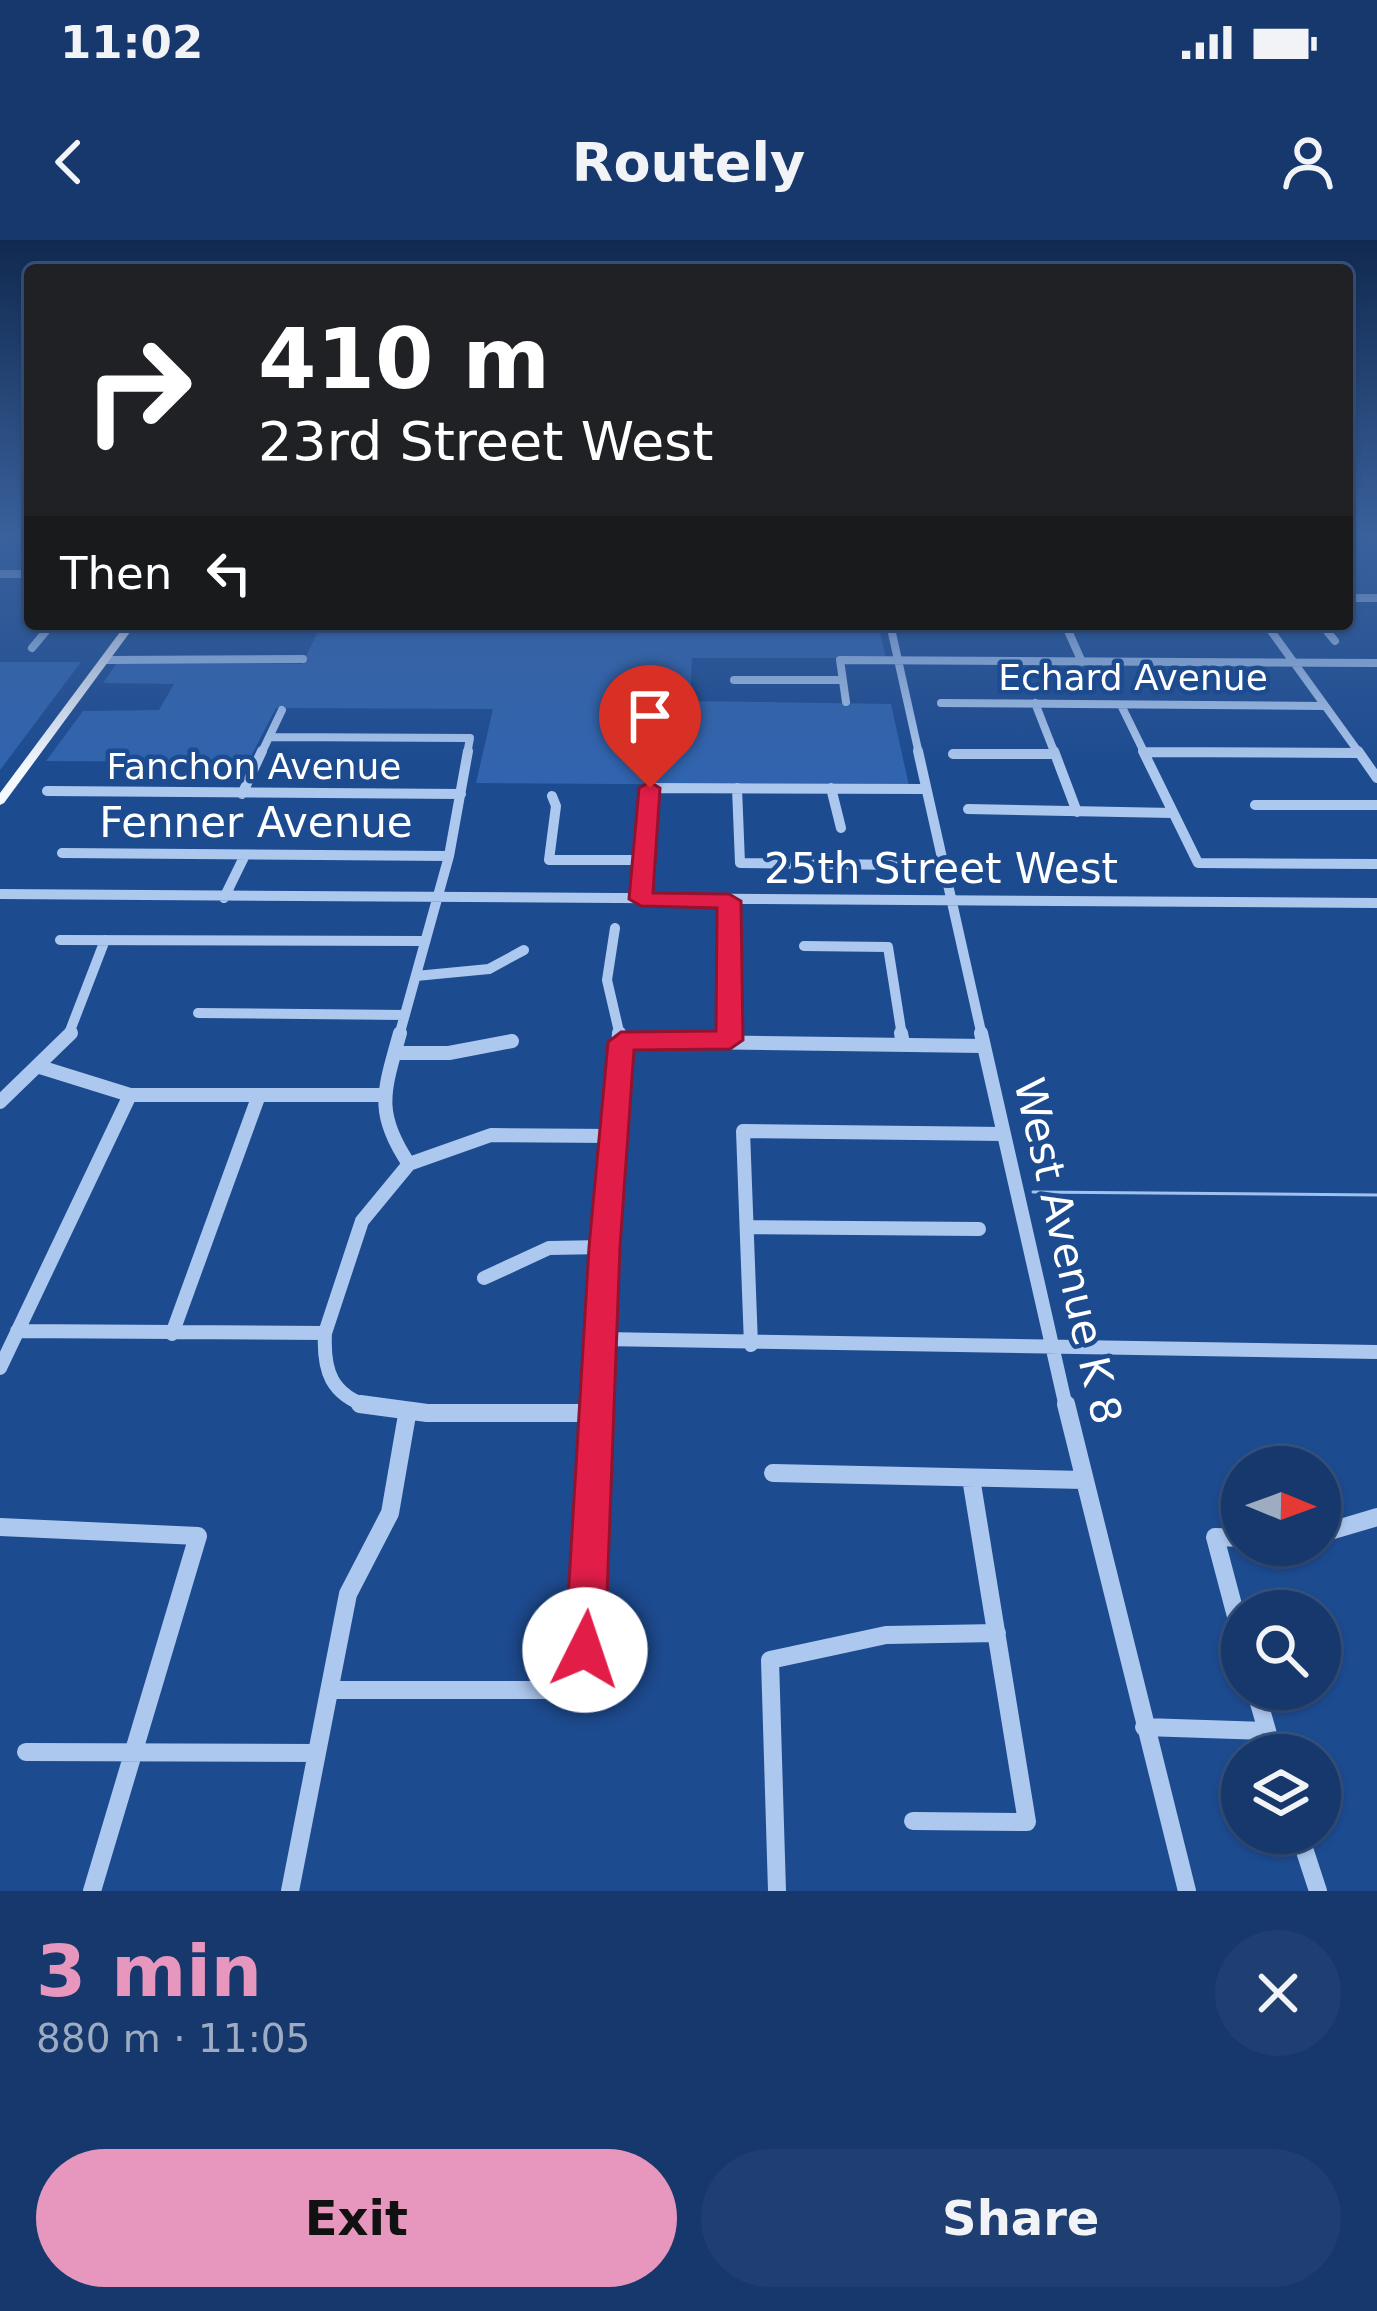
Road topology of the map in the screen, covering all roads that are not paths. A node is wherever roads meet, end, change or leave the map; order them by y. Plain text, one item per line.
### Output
1 (47, 630) edge
2 (127, 630) edge
3 (892, 630) edge
4 (1068, 630) edge
5 (1270, 630) edge
6 (1326, 630) edge
7 (1335, 641) dead end
8 (32, 648) dead end
9 (303, 659) dead end
10 (105, 660) junction
11 (900, 661) junction
12 (1082, 662) junction
13 (1293, 662) junction
14 (1376, 663) edge
15 (734, 680) dead end
16 (842, 680) junction
17 (846, 702) dead end
18 (941, 703) dead end
19 (1035, 703) junction
20 (1120, 705) junction
21 (1325, 706) junction
22 (282, 710) dead end
23 (269, 737) junction
24 (1144, 752) junction
25 (1359, 753) junction
26 (953, 754) dead end
27 (1055, 754) junction
28 (1377, 778) edge
29 (736, 788) junction
30 (831, 788) junction
31 (926, 790) junction
32 (47, 791) dead end
33 (242, 794) junction
34 (461, 794) junction
35 (553, 796) dead end
36 (0, 802) edge
37 (1255, 805) dead end
38 (1377, 805) edge
39 (968, 809) dead end
40 (1077, 812) junction
41 (1173, 813) junction
42 (841, 828) dead end
43 (62, 854) dead end
44 (244, 855) junction
45 (449, 856) junction
46 (644, 860) junction
47 (1377, 864) edge
48 (904, 866) dead end
49 (0, 894) edge
50 (224, 898) junction
51 (641, 899) junction
52 (437, 901) junction
53 (729, 901) junction
54 (950, 902) junction
55 (1377, 903) edge
56 (615, 928) dead end
57 (60, 940) dead end
58 (105, 940) junction
59 (424, 940) junction
60 (804, 946) dead end
61 (524, 950) dead end
62 (416, 976) junction
63 (198, 1013) dead end
64 (405, 1015) junction
65 (730, 1040) junction
66 (512, 1041) dead end
67 (621, 1042) junction
68 (904, 1044) junction
69 (983, 1046) junction
70 (394, 1053) junction
71 (40, 1067) junction
72 (130, 1095) junction
73 (383, 1095) junction
74 (259, 1096) junction
75 (0, 1102) edge
76 (1004, 1133) junction
77 (613, 1136) junction
78 (409, 1164) junction
79 (747, 1227) junction
80 (979, 1229) dead end
81 (604, 1247) junction
82 (484, 1278) dead end
83 (17, 1331) junction
84 (325, 1333) junction
85 (172, 1334) junction
86 (602, 1339) junction
87 (751, 1345) junction
88 (1052, 1349) junction
89 (1377, 1352) edge
90 (0, 1368) edge
91 (595, 1413) junction
92 (407, 1415) junction
93 (773, 1473) dead end
94 (971, 1478) junction
95 (1084, 1480) junction
96 (1377, 1517) edge
97 (0, 1527) edge
98 (1341, 1528) edge
99 (997, 1633) junction
100 (330, 1690) junction
101 (1260, 1710) edge
102 (1144, 1726) junction
103 (1266, 1731) junction
104 (1267, 1734) edge
105 (26, 1752) dead end
106 (317, 1753) junction
107 (133, 1754) junction
108 (913, 1821) dead end
109 (1306, 1854) edge
110 (92, 1891) edge
111 (290, 1891) edge
112 (777, 1891) edge
113 (1187, 1891) edge
114 (1318, 1891) edge

1 - 8 street
2 - 10 main road
3 - 11 street, West Avenue K 8
4 - 12 street
5 - 13 street
6 - 7 street
9 - 10 street
10 - 36 main road
11 - 12 street
11 - 16 street
11 - 31 street, West Avenue K 8
12 - 13 street
13 - 14 street
13 - 21 street
15 - 16 street
16 - 17 street
18 - 19 street, Echard Avenue
19 - 20 street, Echard Avenue
19 - 27 street
20 - 21 street, Echard Avenue
20 - 24 street
21 - 25 street
22 - 23 street
23 - 33 street
23 - 34 street
24 - 25 street
24 - 41 street
25 - 28 street
26 - 27 street
27 - 40 street
29 - 30 street
29 - 46 street
29 - 48 street
30 - 31 street
30 - 42 street
31 - 54 street, West Avenue K 8
32 - 33 street, Fanchon Avenue
33 - 34 street, Fanchon Avenue
34 - 45 street
35 - 46 street
37 - 38 street
39 - 40 street
40 - 41 street
41 - 47 street
43 - 44 street, Fenner Avenue
44 - 45 street, Fenner Avenue
44 - 50 street
45 - 52 street
46 - 51 street
49 - 50 street, 25th Street West
50 - 52 street, 25th Street West
51 - 52 street, 25th Street West
51 - 53 street, 25th Street West
52 - 59 street
53 - 54 street, 25th Street West
53 - 65 street
54 - 55 street, 25th Street West
54 - 69 street, West Avenue K 8
56 - 67 street
57 - 58 street
58 - 59 street
58 - 71 street
59 - 62 street
60 - 68 street
61 - 62 street
62 - 64 street
63 - 64 street
64 - 70 street
65 - 67 street
65 - 68 street
66 - 70 street
67 - 77 street
68 - 69 street
69 - 76 street, West Avenue K 8
70 - 73 street
71 - 72 street
71 - 75 street
72 - 74 street
72 - 83 street
73 - 74 street
73 - 78 street
74 - 85 street
76 - 79 street
76 - 88 street, West Avenue K 8
77 - 78 street
77 - 81 street
78 - 84 street
79 - 80 street
79 - 87 street
81 - 82 street
81 - 86 street
83 - 85 street
83 - 90 street
84 - 85 street
84 - 92 street
86 - 87 street
86 - 91 street
87 - 88 street
88 - 89 street
88 - 95 street, West Avenue K 8
91 - 92 street
91 - 100 street
92 - 100 street
93 - 94 street
94 - 95 street
94 - 99 street
95 - 102 street, West Avenue K 8
96 - 98 street
97 - 107 street
99 - 108 street
99 - 112 street
100 - 106 street
101 - 103 street
102 - 103 street
102 - 113 street, West Avenue K 8
103 - 104 street
105 - 107 street
106 - 107 street
106 - 111 street
107 - 110 street
109 - 114 street

